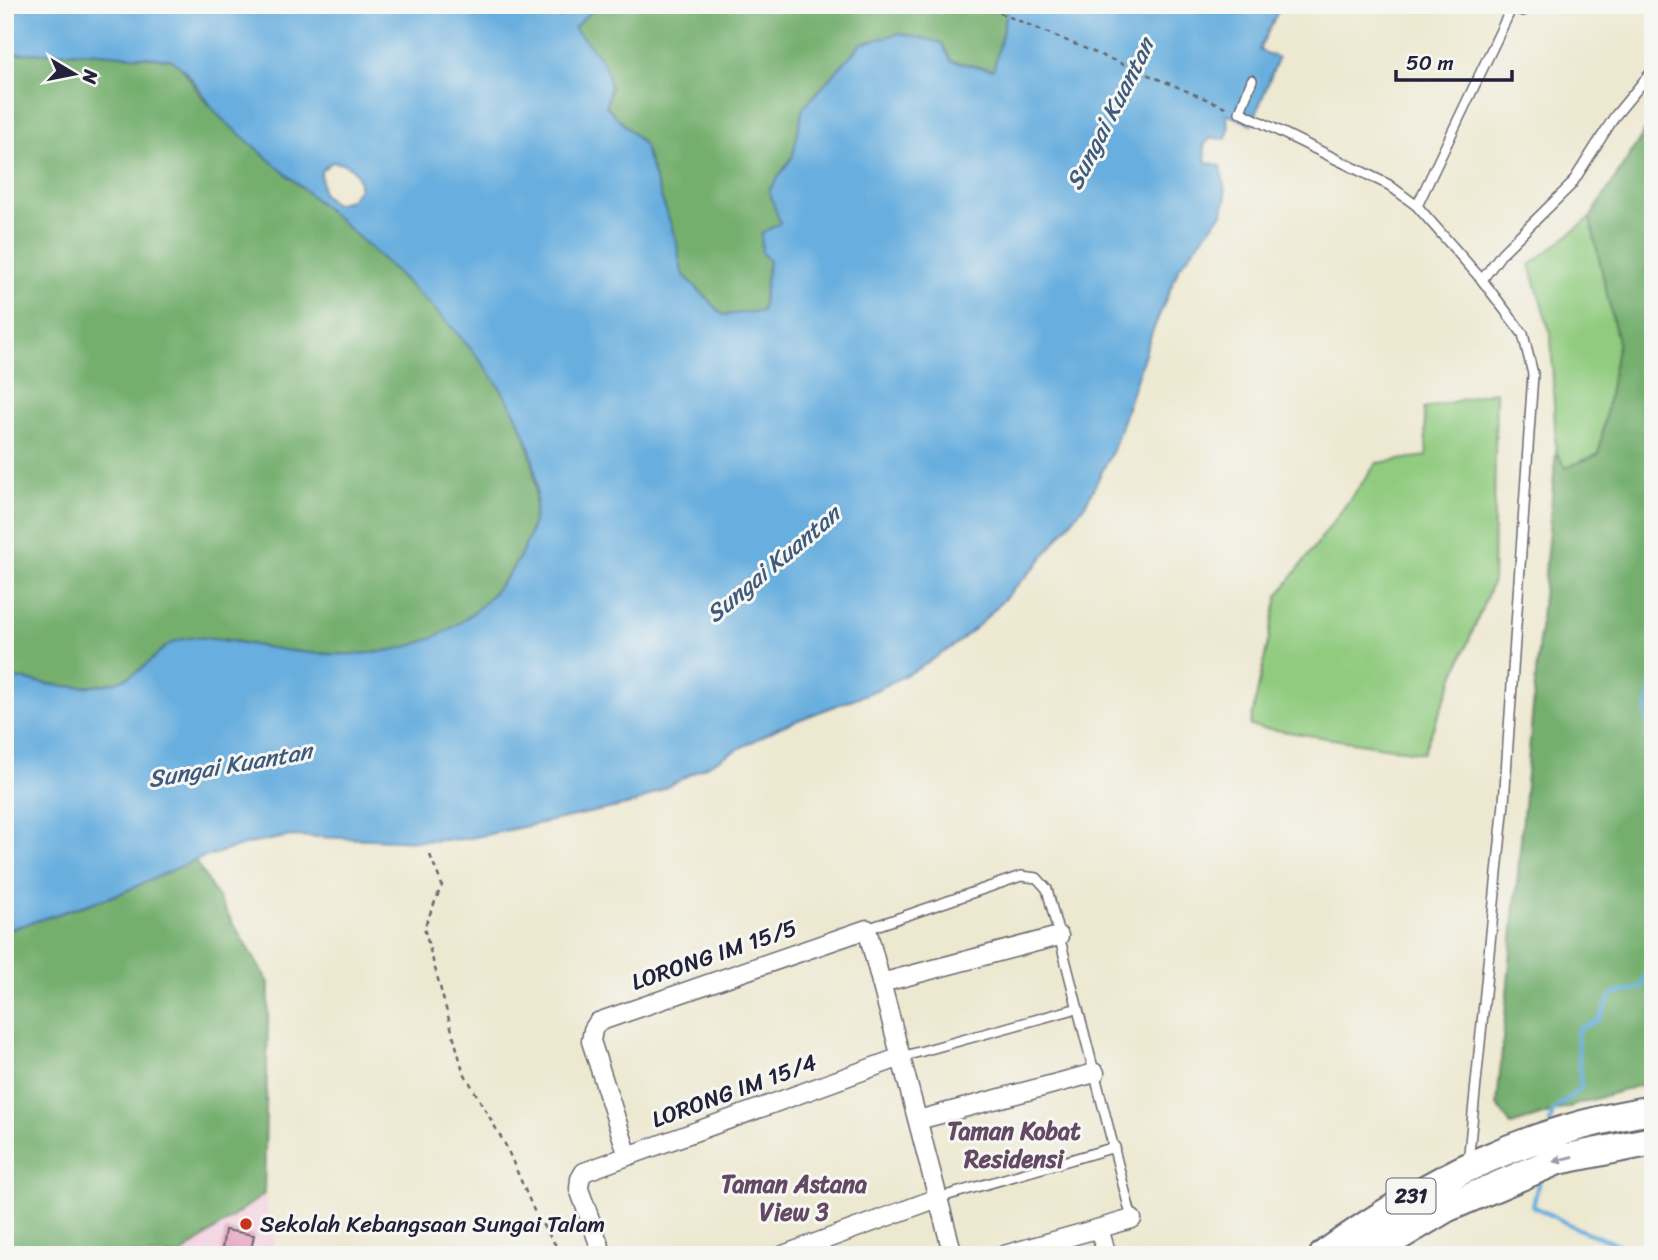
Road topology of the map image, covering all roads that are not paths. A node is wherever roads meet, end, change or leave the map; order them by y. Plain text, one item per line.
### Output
1 (1535, 5) edge
2 (1508, 7) edge
3 (1653, 70) edge
4 (1252, 80) dead end
5 (1417, 206) junction
6 (1482, 280) junction
7 (867, 929) junction
8 (1059, 936) junction
9 (881, 983) junction
10 (1078, 1008) junction
11 (901, 1057) junction
12 (1095, 1073) junction
13 (1653, 1110) edge
14 (918, 1120) junction
15 (1653, 1140) edge
16 (1115, 1147) junction
17 (628, 1156) junction
18 (1468, 1165) junction
19 (938, 1198) junction
20 (1132, 1219) joint
21 (1099, 1229) junction
22 (1028, 1252) edge
23 (603, 1255) edge
24 (783, 1255) edge
25 (953, 1255) edge
26 (1004, 1255) edge
27 (1107, 1255) edge
28 (1324, 1255) edge
29 (1367, 1255) edge

1 - 2 lane
2 - 5 lane
3 - 6 lane
4 - 5 lane
5 - 6 lane
6 - 18 lane
7 - 8 lane
7 - 9 street
7 - 17 street, LORONG IM 15/5
8 - 9 street
8 - 10 lane
9 - 11 street
10 - 11 lane
10 - 12 lane
11 - 14 street
11 - 17 street, LORONG IM 15/4
12 - 14 street
12 - 16 lane
13 - 18 main road, 231
14 - 19 street
15 -> 29 main road, 231
16 - 19 lane
16 - 20 lane
17 - 23 street, LORONG IM 15/4
18 - 28 main road, 231
19 - 24 street
19 - 25 street
20 - 21 street
21 - 22 street
21 - 27 street
22 - 26 street

